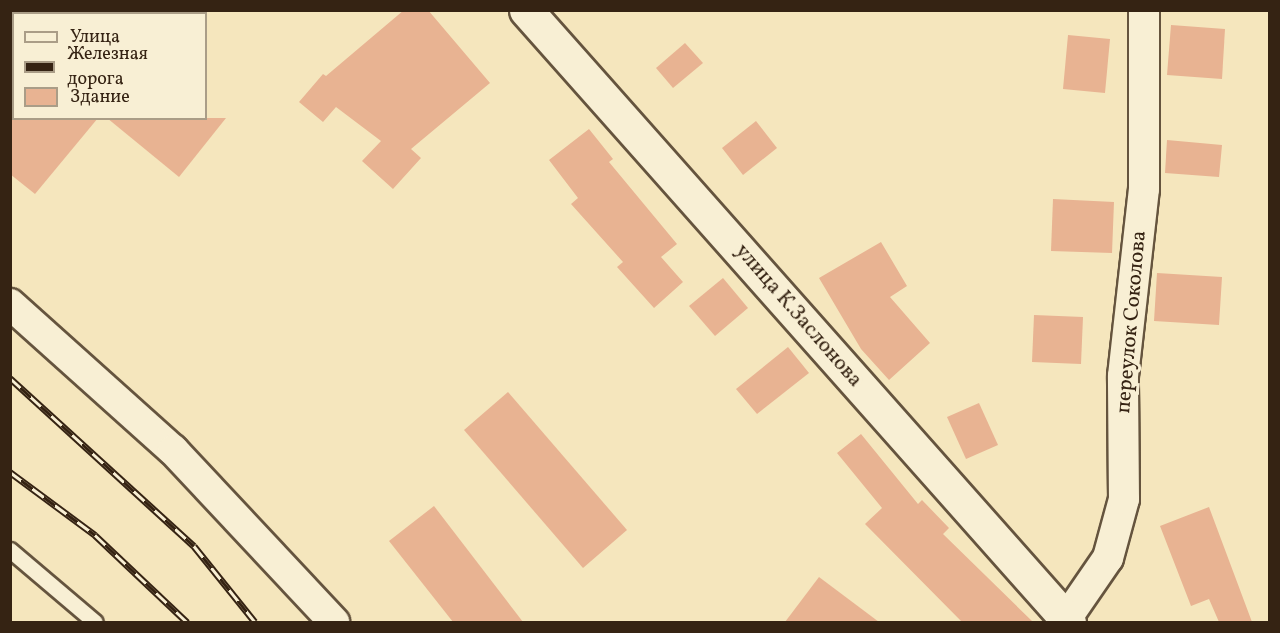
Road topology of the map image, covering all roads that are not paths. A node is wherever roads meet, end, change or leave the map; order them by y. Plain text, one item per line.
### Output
1 (526, 10) edge
2 (1144, 10) edge
3 (10, 304) edge
4 (10, 550) edge
5 (1068, 621) edge
6 (95, 622) edge
7 (334, 622) edge

1 - 5 street, улица К.Заслонова
2 - 5 street, переулок Соколова
3 - 7 street
4 - 6 lane

